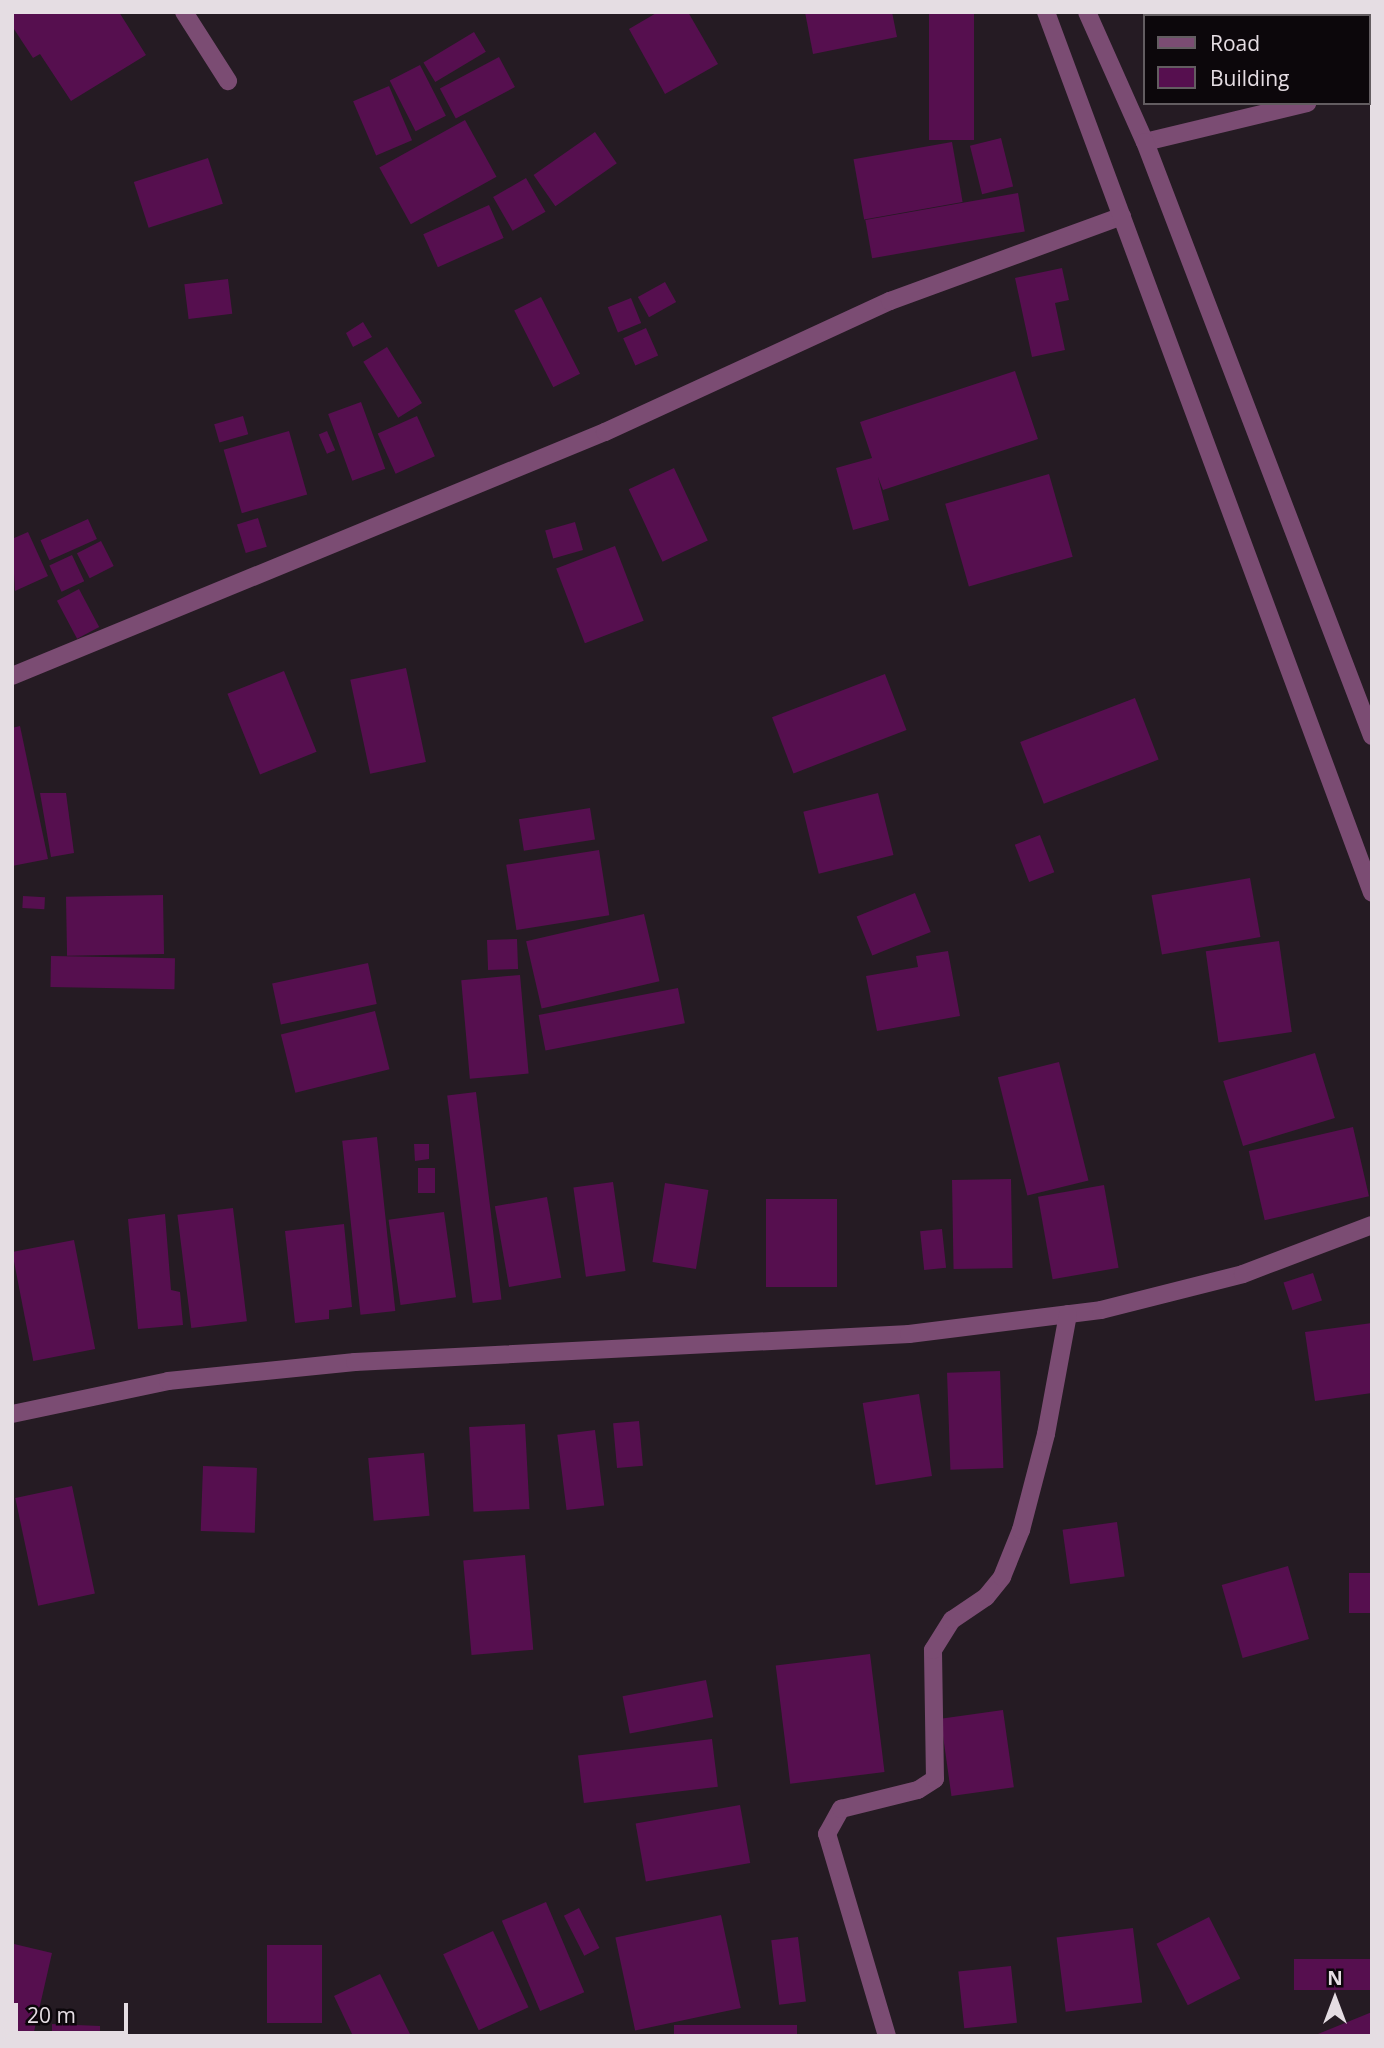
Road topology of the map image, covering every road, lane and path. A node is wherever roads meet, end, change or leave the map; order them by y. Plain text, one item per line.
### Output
1 (184, 12) edge
2 (1046, 12) edge
3 (1087, 12) edge
4 (228, 81) dead end
5 (1299, 105) edge
6 (1145, 142) junction
7 (1122, 216) junction
8 (12, 676) edge
9 (1372, 736) edge
10 (1372, 893) edge
11 (1372, 1225) edge
12 (1068, 1314) junction
13 (12, 1414) edge
14 (887, 2036) edge

1 - 4 street
2 - 7 street
3 - 6 street
5 - 6 street
6 - 9 street
7 - 8 street
7 - 10 street
11 - 12 street
12 - 13 street
12 - 14 street

